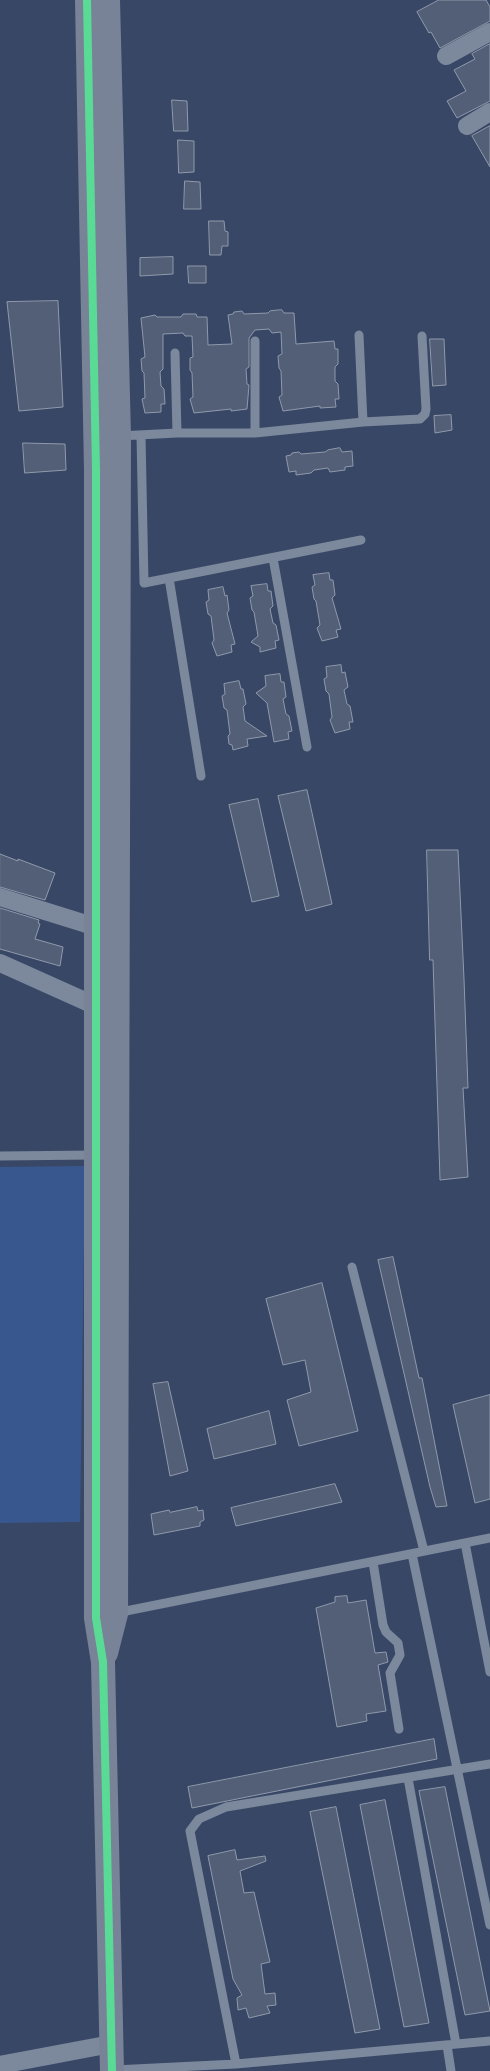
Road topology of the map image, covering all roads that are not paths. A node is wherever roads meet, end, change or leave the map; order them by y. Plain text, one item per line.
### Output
1 (87, 0) edge
2 (108, 0) edge
3 (490, 32) edge
4 (446, 56) dead end
5 (490, 112) edge
6 (467, 126) dead end
7 (359, 335) dead end
8 (422, 336) dead end
9 (256, 341) dead end
10 (175, 353) dead end
11 (363, 422) junction
12 (177, 433) junction
13 (255, 433) junction
14 (130, 436) junction
15 (361, 540) dead end
16 (273, 558) junction
17 (169, 578) junction
18 (307, 747) dead end
19 (201, 776) dead end
20 (0, 898) edge
21 (96, 927) junction
22 (0, 962) edge
23 (96, 1006) junction
24 (96, 1154) junction
25 (0, 1156) edge
26 (352, 1267) dead end
27 (106, 1302) junction
28 (490, 1538) edge
29 (465, 1543) junction
30 (424, 1551) junction
31 (412, 1554) junction
32 (373, 1562) junction
33 (116, 1614) junction
34 (104, 1662) junction
35 (490, 1672) edge
36 (399, 1729) dead end
37 (490, 1764) edge
38 (457, 1769) junction
39 (408, 1778) junction
40 (490, 1925) edge
41 (490, 2041) edge
42 (111, 2044) junction
43 (451, 2044) junction
44 (236, 2064) junction
45 (0, 2065) edge
46 (112, 2071) edge
47 (451, 2071) edge

1 - 21 street
2 - 14 street
3 - 4 street
5 - 6 street
7 - 11 lane
8 - 11 lane
9 - 13 lane
10 - 12 lane
11 - 13 lane
12 - 13 lane
12 - 14 lane
14 - 17 lane
14 - 27 street
15 - 16 lane
16 - 17 lane
16 - 18 lane
17 - 19 lane
20 - 21 street
21 - 23 street
22 - 23 street
23 - 24 street
24 - 25 lane
24 - 27 street
26 - 30 lane
27 - 33 street
27 - 34 street
28 - 29 lane
29 - 30 lane
29 - 35 lane
30 - 31 lane
31 - 32 lane
31 - 38 lane
32 - 33 lane
32 - 36 lane
33 - 34 street
34 - 42 street
37 - 38 lane
38 - 39 lane
38 - 40 lane
39 - 43 lane
39 - 44 lane
41 - 43 lane
42 - 45 street
42 - 46 street
43 - 44 lane
43 - 47 lane
44 - 46 lane

